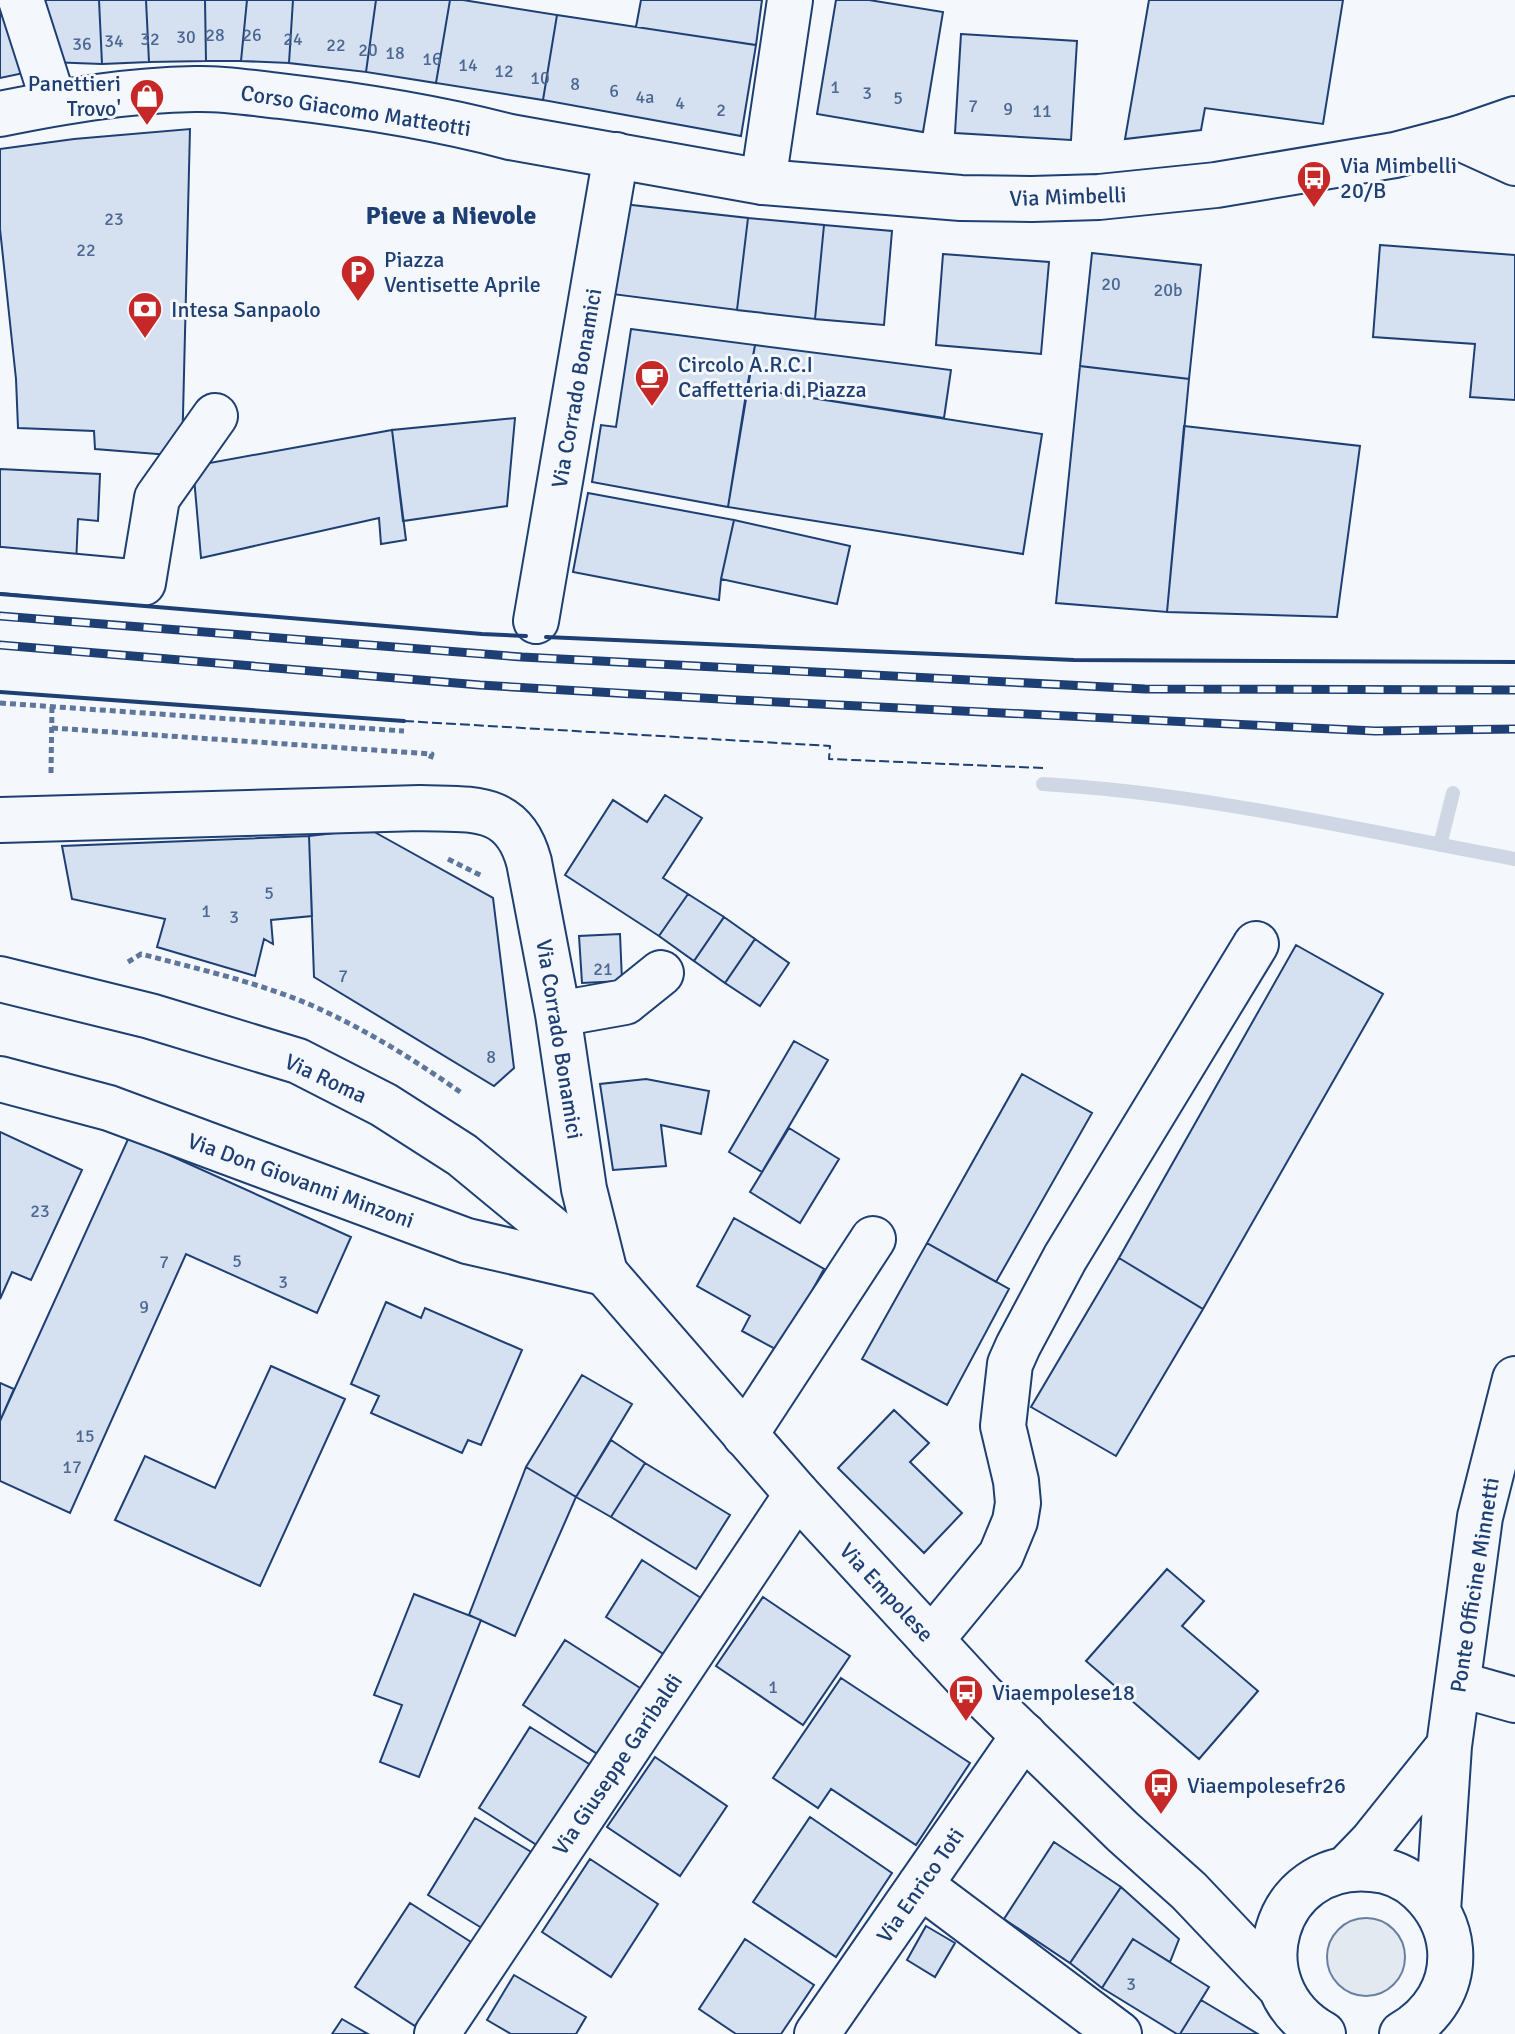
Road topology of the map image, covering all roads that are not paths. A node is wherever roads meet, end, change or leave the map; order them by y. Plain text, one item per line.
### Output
1 (21, 0) edge
2 (790, 0) edge
3 (54, 103) junction
4 (0, 114) edge
5 (1515, 119) edge
6 (1460, 138) junction
7 (616, 155) junction
8 (1515, 163) edge
9 (763, 182) junction
10 (215, 416) dead end
11 (0, 570) edge
12 (536, 621) dead end
13 (0, 820) edge
14 (1256, 944) dead end
15 (661, 973) dead end
16 (0, 979) edge
17 (558, 1014) junction
18 (0, 1079) edge
19 (873, 1239) dead end
20 (605, 1273) junction
21 (1515, 1379) edge
22 (745, 1435) junction
23 (797, 1494) junction
24 (931, 1640) junction
25 (1458, 1684) junction
26 (1515, 1700) edge
27 (1024, 1735) junction
28 (1449, 1746) junction
29 (1346, 1869) junction
30 (920, 1885) junction
31 (1189, 1891) junction
32 (1438, 1911) junction
33 (1283, 1917) junction
34 (1280, 1987) junction
35 (1420, 2027) edge
36 (437, 2034) edge
37 (817, 2034) edge
38 (1119, 2034) edge
39 (1323, 2034) edge

1 - 3 main road
2 - 9 main road
3 - 4 main road, Corso Giacomo Matteotti
3 - 7 main road, Corso Giacomo Matteotti
5 - 6 main road, Via Mimbelli
6 - 8 main road
6 - 9 main road, Via Mimbelli
7 - 9 main road, Via Mimbelli
7 - 12 main road, Via Corrado Bonamici
10 - 11 main road
13 - 17 main road, Via Corrado Bonamici
14 - 24 main road
15 - 17 main road
16 - 20 main road, Via Roma
17 - 20 main road, Via Corrado Bonamici
18 - 20 main road, Via Don Giovanni Minzoni
19 - 22 main road
20 - 22 main road, Via Empolese
21 - 25 main road, Ponte Officine Minnetti
22 - 23 main road, Via Empolese
23 - 24 main road, Via Empolese
23 - 36 main road, Via Giuseppe Garibaldi
24 - 27 main road, Via Empolese
25 - 26 main road
25 - 28 main road, Ponte Officine Minnetti
27 - 30 main road, Via Enrico Toti
27 - 31 main road, Via Empolese
28 - 29 main road
28 - 32 main road, Ponte Officine Minnetti
29 - 32 main road, Via Empolese
29 - 33 main road, Via Empolese
30 - 37 main road, Via Enrico Toti
30 - 38 main road
31 - 33 main road, Via Empolese
31 - 34 main road, Via Empolese
32 - 35 main road, Via Empolese
33 - 34 main road, Via Empolese
34 - 39 main road, Via Empolese

